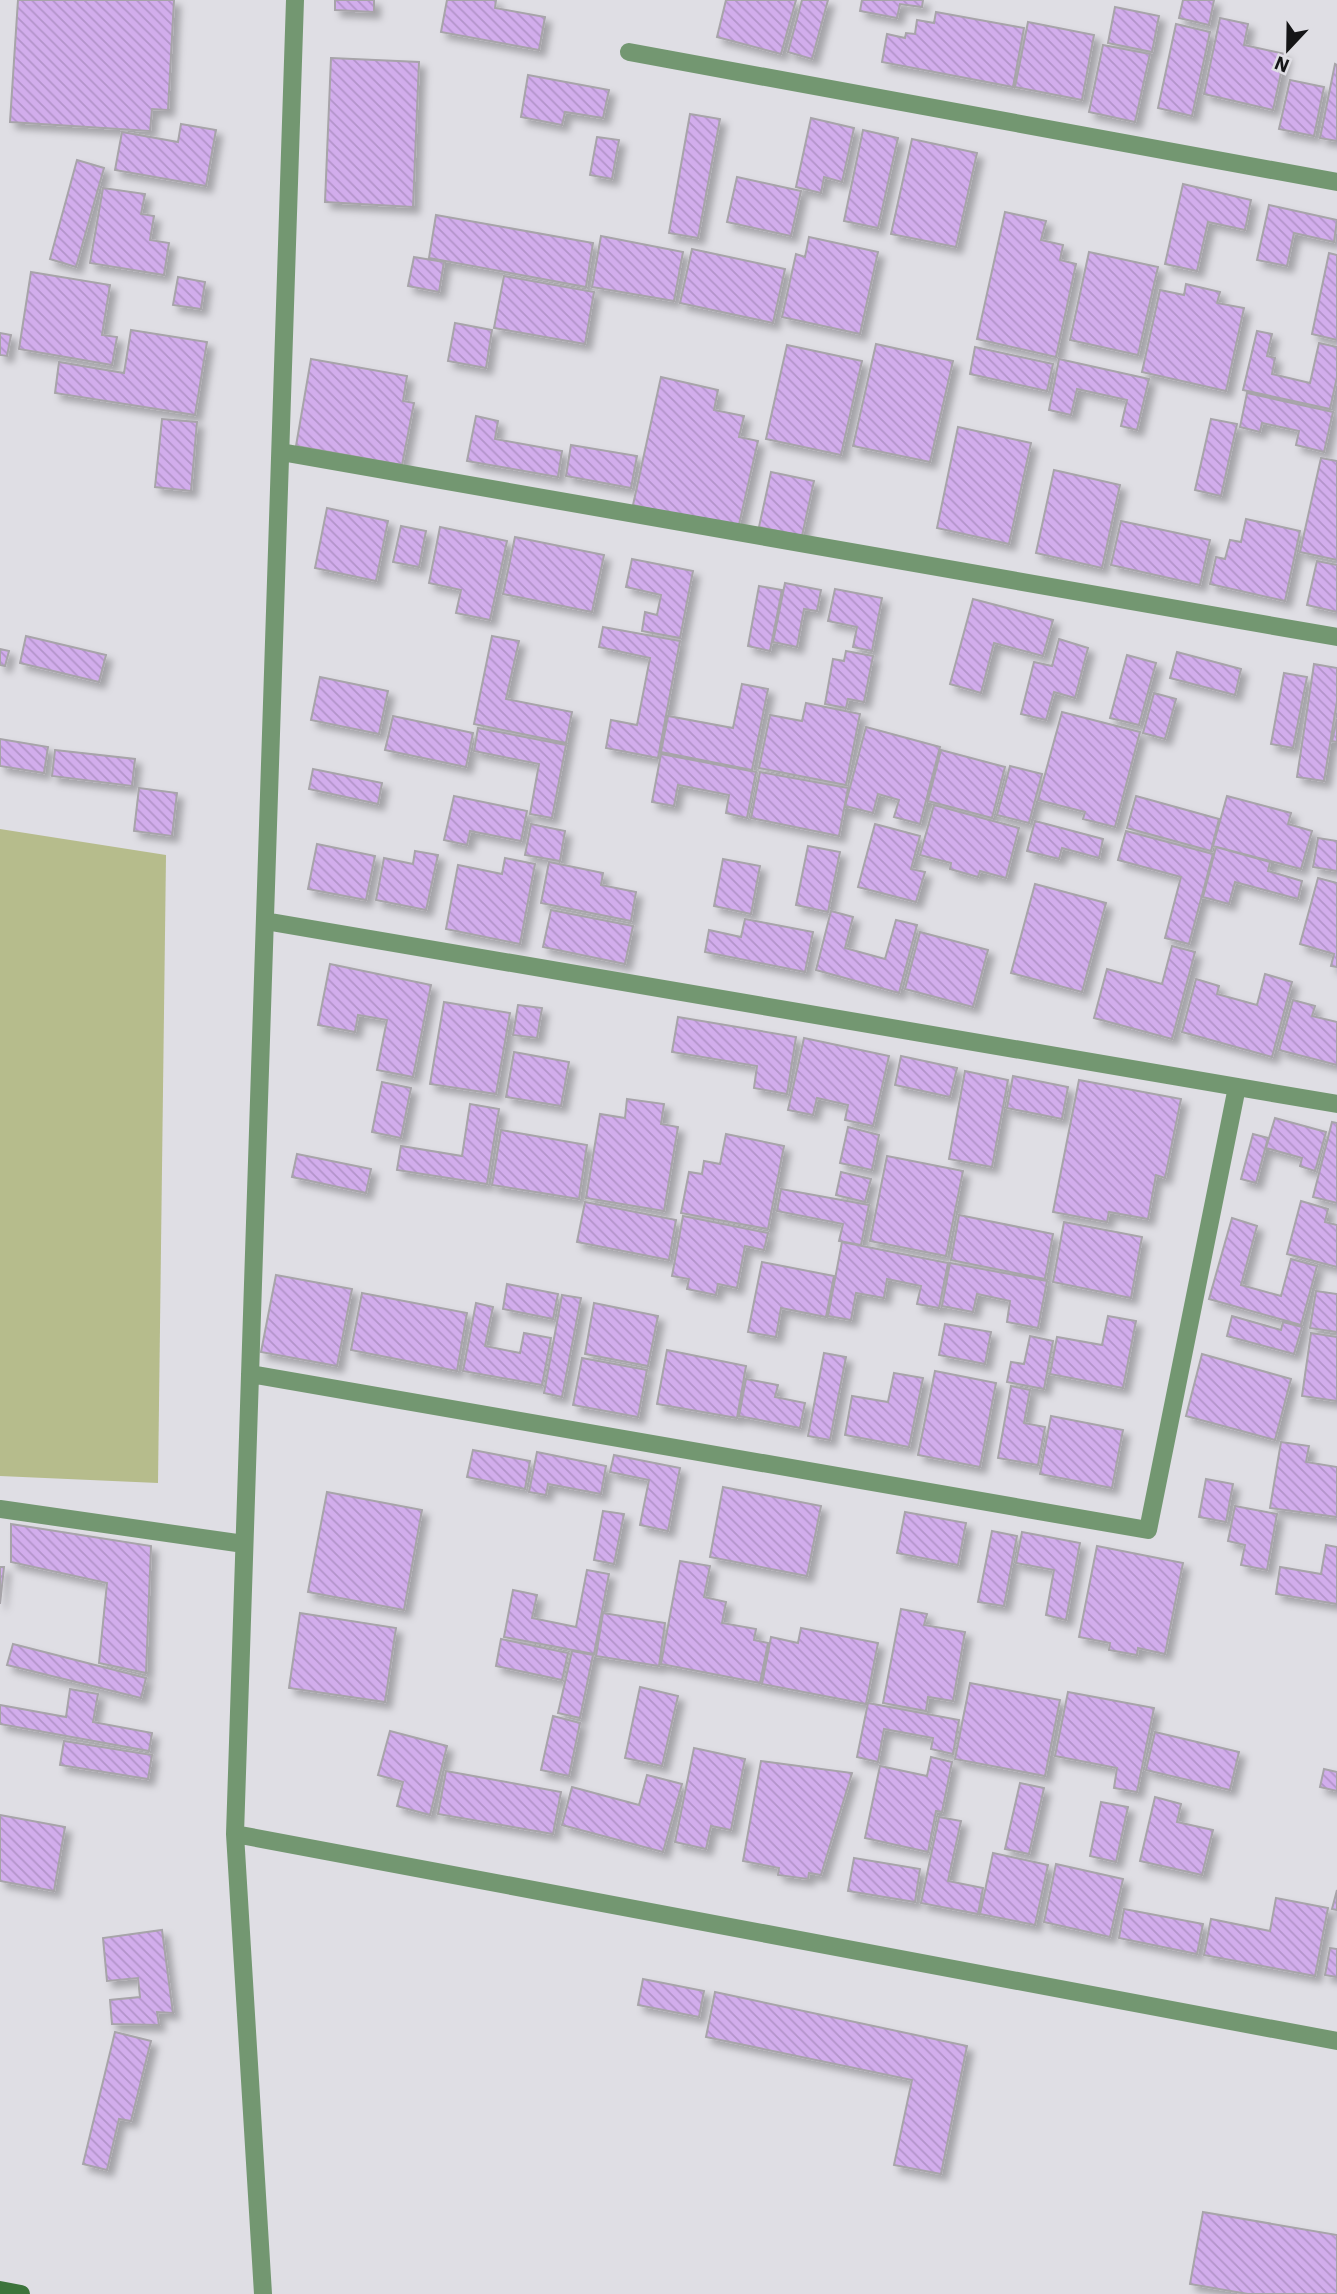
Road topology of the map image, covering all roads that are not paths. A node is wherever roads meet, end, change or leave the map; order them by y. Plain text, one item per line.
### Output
1 (295, 0) edge
2 (629, 52) dead end
3 (1337, 182) edge
4 (281, 452) junction
5 (1337, 636) edge
6 (265, 921) junction
7 (1237, 1087) junction
8 (1337, 1104) edge
9 (250, 1374) junction
10 (0, 1510) edge
11 (244, 1544) junction
12 (235, 1834) junction
13 (1337, 2040) edge
14 (0, 2290) edge
15 (20, 2294) edge
16 (263, 2294) edge

1 - 4 street
2 - 3 street
4 - 5 street
4 - 6 street
6 - 7 street
6 - 9 street
7 - 8 street
7 - 9 street
9 - 11 street
10 - 11 street
11 - 12 street
12 - 13 street
12 - 16 street
14 - 15 main road

